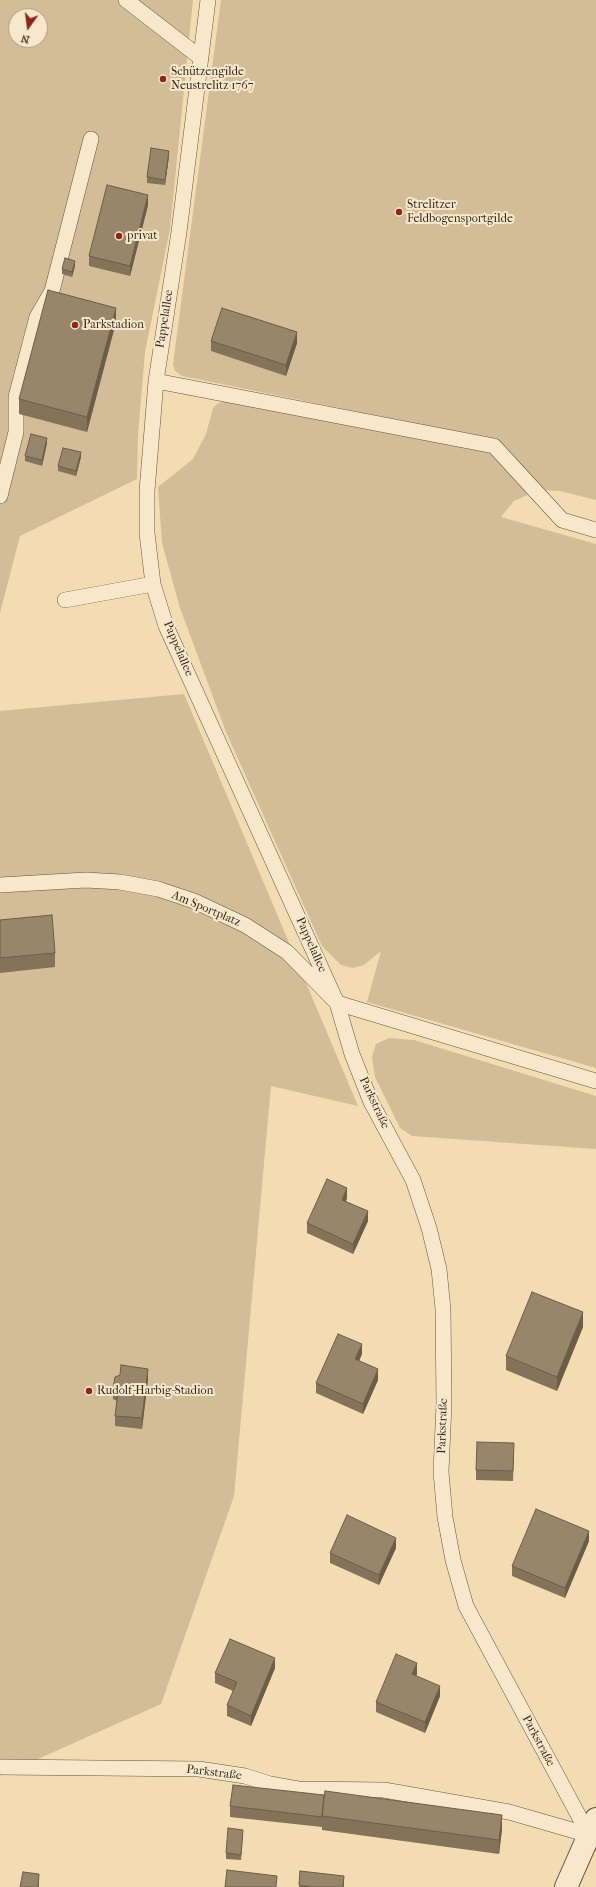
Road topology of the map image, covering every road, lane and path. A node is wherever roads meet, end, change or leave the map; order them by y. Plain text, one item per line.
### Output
1 (126, 0) edge
2 (208, 0) edge
3 (201, 58) junction
4 (91, 139) dead end
5 (156, 381) junction
6 (0, 496) edge
7 (596, 530) edge
8 (152, 584) junction
9 (65, 600) dead end
10 (0, 885) edge
11 (337, 1003) junction
12 (596, 1081) edge
13 (0, 1767) edge
14 (592, 1827) edge
15 (566, 1887) edge

1 - 3 lane
2 - 3 lane, Pappelallee
3 - 5 lane, Pappelallee
4 - 6 lane
5 - 7 lane
5 - 8 lane, Pappelallee
8 - 9 lane
8 - 11 lane, Pappelallee
10 - 11 lane, Am Sportplatz
11 - 12 lane
11 - 14 lane, Parkstraße
13 - 14 lane, Parkstraße
14 - 15 street

